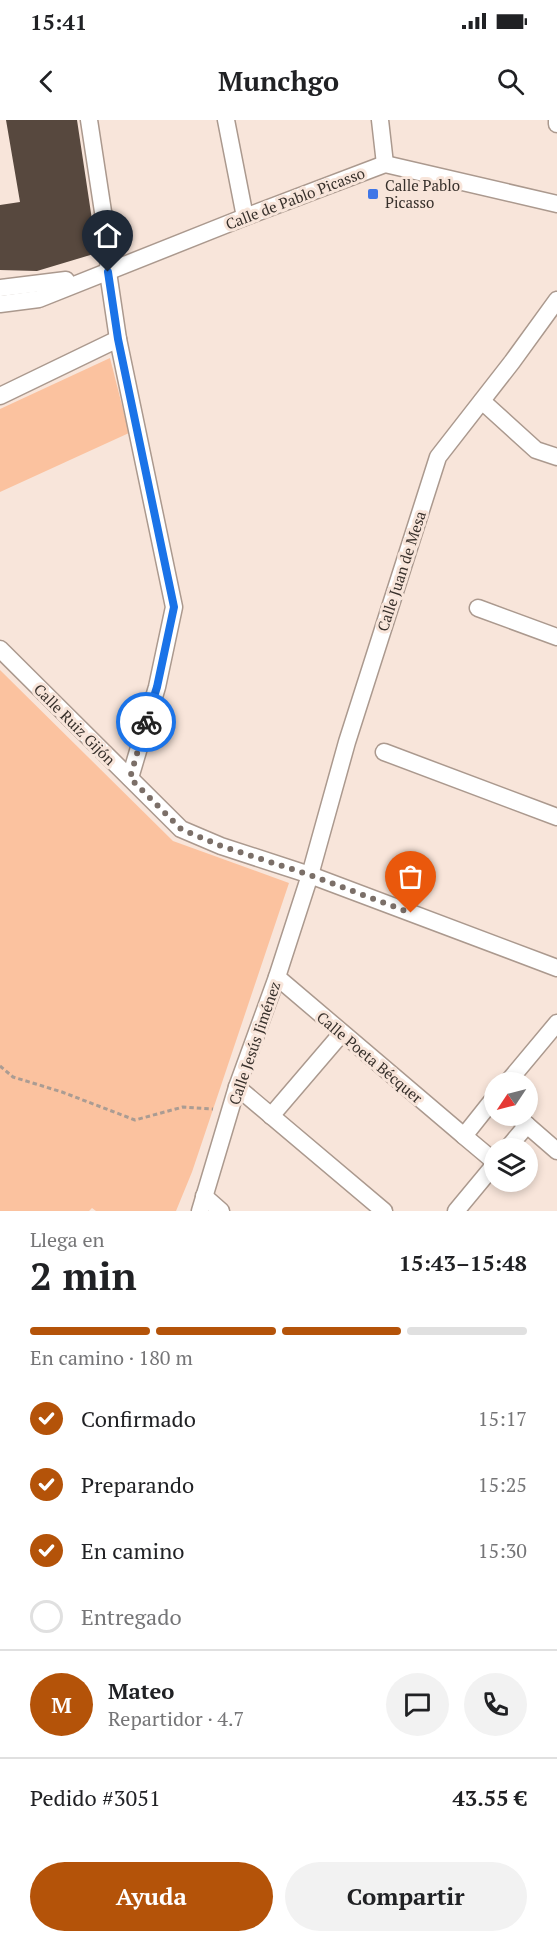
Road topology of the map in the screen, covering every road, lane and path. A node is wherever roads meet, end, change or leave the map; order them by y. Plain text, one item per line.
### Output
1 (88, 120) edge
2 (226, 120) edge
3 (380, 120) edge
4 (385, 164) junction
5 (557, 204) edge
6 (244, 217) junction
7 (108, 272) junction
8 (0, 288) edge
9 (557, 300) edge
10 (0, 304) edge
11 (118, 339) junction
12 (0, 396) edge
13 (482, 401) junction
14 (557, 457) edge
15 (478, 608) dead end
16 (557, 637) edge
17 (0, 649) edge
18 (384, 752) dead end
19 (130, 778) junction
20 (557, 817) edge
21 (310, 875) junction
22 (557, 968) edge
23 (277, 977) junction
24 (557, 1023) edge
25 (342, 1033) junction
26 (0, 1066) edge
27 (516, 1072) edge
28 (237, 1087) junction
29 (230, 1110) junction
30 (484, 1111) edge
31 (271, 1116) junction
32 (529, 1126) edge
33 (464, 1136) junction
34 (557, 1150) edge
35 (484, 1153) edge
36 (484, 1177) edge
37 (202, 1203) edge
38 (221, 1211) edge
39 (384, 1211) edge
40 (456, 1211) edge

1 - 7 street
2 - 6 street
3 - 4 street
4 - 5 street, Calle de Pablo Picasso
4 - 6 street, Calle de Pablo Picasso
6 - 7 street, Calle de Pablo Picasso
7 - 8 street, Calle de Pablo Picasso
7 - 10 street, Calle de Pablo Picasso
7 - 11 street
9 - 13 street, Calle Juan de Mesa
11 - 12 street
11 - 19 street
13 - 14 street
13 - 21 street, Calle Juan de Mesa
15 - 16 street
17 - 19 street, Calle Ruiz Gijón
18 - 20 street
19 - 21 street, Calle Ruiz Gijón
21 - 22 street, Calle Ruiz Gijón
21 - 23 street, Calle Jesús Jiménez
23 - 25 street, Calle Poeta Bécquer
23 - 28 street, Calle Jesús Jiménez
24 - 27 street
25 - 31 street
25 - 33 street, Calle Poeta Bécquer
26 - 29 path
28 - 29 street, Calle Jesús Jiménez
28 - 31 street
29 - 37 street, Calle Jesús Jiménez
30 - 33 street
31 - 39 street
32 - 34 street
33 - 35 street, Calle Poeta Bécquer
36 - 40 street
37 - 38 street

